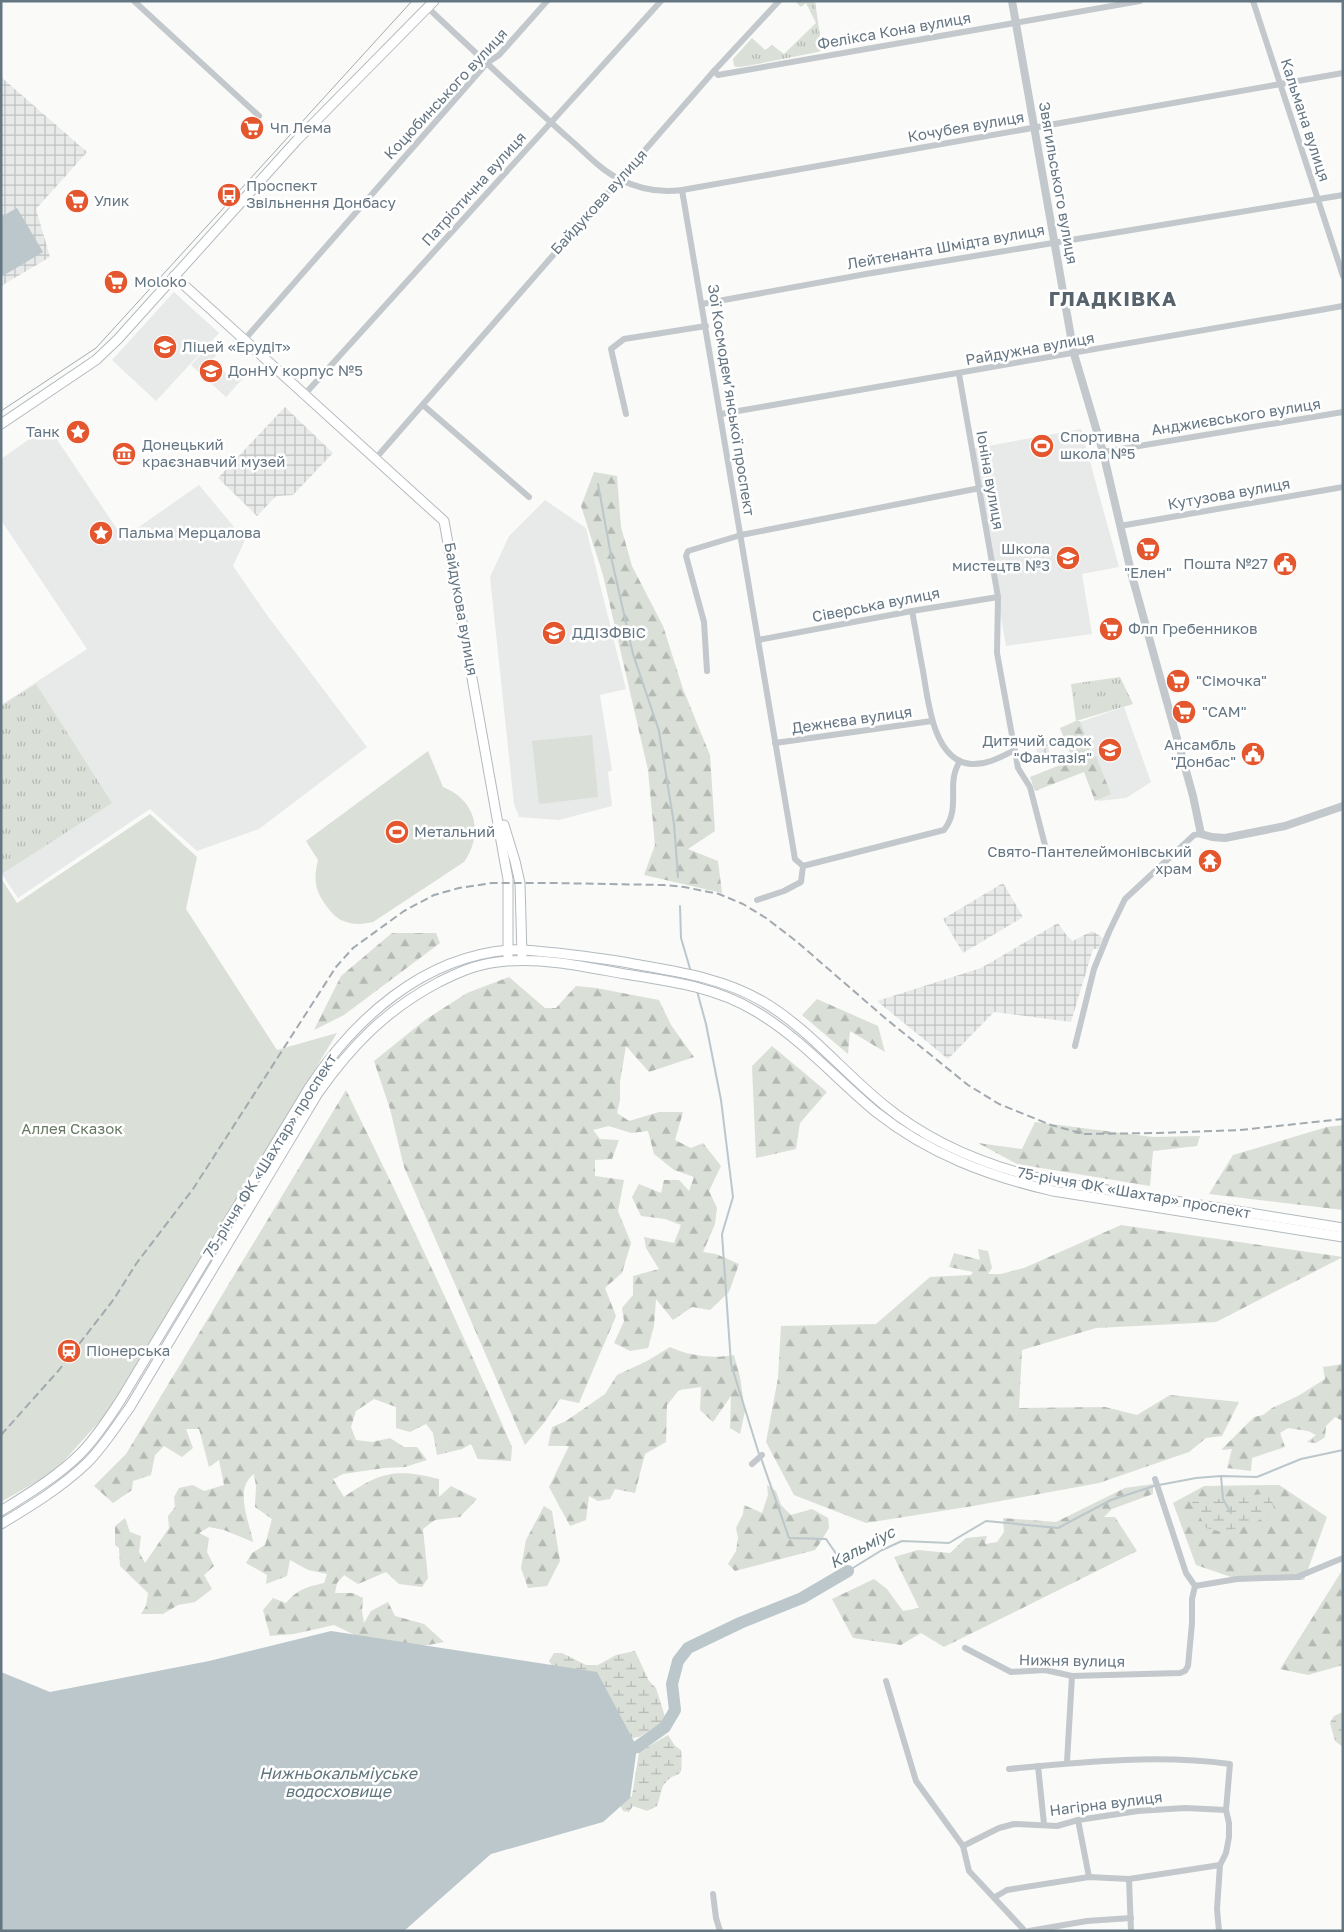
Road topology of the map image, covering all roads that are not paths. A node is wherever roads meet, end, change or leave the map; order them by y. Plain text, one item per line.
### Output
1 (134, 1) edge
2 (547, 1) edge
3 (661, 1) edge
4 (779, 1) edge
5 (1012, 1) edge
6 (1140, 1) edge
7 (1253, 1) edge
8 (431, 5) edge
9 (1016, 23) junction
10 (487, 63) junction
11 (714, 71) junction
12 (1343, 73) edge
13 (1280, 84) junction
14 (259, 116) dead end
15 (551, 122) junction
16 (1034, 127) junction
17 (620, 180) junction
18 (682, 190) junction
19 (1343, 195) edge
20 (1318, 200) junction
21 (1055, 241) junction
22 (174, 276) junction
23 (1343, 276) edge
24 (702, 304) junction
25 (1343, 306) edge
26 (706, 326) junction
27 (245, 339) junction
28 (1074, 354) junction
29 (959, 374) junction
30 (305, 394) junction
31 (423, 405) junction
32 (1343, 412) edge
33 (626, 414) dead end
34 (721, 414) junction
35 (1, 424) edge
36 (1103, 452) junction
37 (376, 458) junction
38 (1343, 487) edge
39 (980, 488) junction
40 (529, 497) dead end
41 (1120, 526) junction
42 (741, 535) junction
43 (998, 596) junction
44 (912, 611) junction
45 (758, 640) junction
46 (707, 671) dead end
47 (932, 721) junction
48 (775, 742) junction
49 (1015, 750) junction
50 (960, 761) junction
51 (493, 789) junction
52 (1343, 806) edge
53 (1201, 834) junction
54 (1047, 852) dead end
55 (803, 866) junction
56 (758, 900) dead end
57 (508, 950) junction
58 (522, 950) junction
59 (508, 961) junction
60 (522, 961) junction
61 (1075, 1046) dead end
62 (1343, 1228) edge
63 (1343, 1237) edge
64 (762, 1455) dead end
65 (752, 1464) dead end
66 (1155, 1479) dead end
67 (1, 1511) edge
68 (1, 1524) edge
69 (1343, 1558) edge
70 (1195, 1586) junction
71 (965, 1648) dead end
72 (1072, 1676) junction
73 (886, 1681) dead end
74 (1067, 1762) junction
75 (1038, 1766) junction
76 (1008, 1769) dead end
77 (1226, 1810) junction
78 (1078, 1820) junction
79 (1044, 1824) junction
80 (963, 1846) junction
81 (1220, 1865) junction
82 (1089, 1877) junction
83 (1130, 1879) junction
84 (713, 1894) dead end
85 (995, 1897) junction
86 (1131, 1918) junction
87 (720, 1931) edge
88 (1027, 1931) edge
89 (1131, 1931) edge
90 (1219, 1931) edge

1 - 14 street
2 - 10 street, Коцюбинського вулиця
3 - 15 street, Патріотична вулиця
4 - 11 street, Байдукова вулиця
5 - 9 street, Звягильського вулиця
6 - 9 street, Фелікса Кона вулиця
7 - 13 street, Кальмана вулиця
8 - 10 street
8 - 22 main road
9 - 11 street, Фелікса Кона вулиця
9 - 16 street, Звягильського вулиця
10 - 15 street
10 - 27 street, Коцюбинського вулиця
11 - 17 street, Байдукова вулиця
12 - 13 street, Кочубея вулиця
13 - 16 street, Кочубея вулиця
13 - 20 street, Кальмана вулиця
15 - 17 street
15 - 30 street, Патріотична вулиця
16 - 18 street, Кочубея вулиця
16 - 21 street, Звягильського вулиця
17 - 18 street
17 - 31 street, Байдукова вулиця
18 - 24 street, Зої Космодем’янської проспект
19 - 20 street, Лейтенанта Шмідта вулиця
20 - 21 street, Лейтенанта Шмідта вулиця
20 - 23 street, Кальмана вулиця
21 - 24 street, Лейтенанта Шмідта вулиця
21 - 28 street, Звягильського вулиця
22 - 27 main road, Байдукова вулиця
22 - 35 main road
24 - 26 street, Зої Космодем’янської проспект
25 - 28 street, Райдужна вулиця
26 - 33 street
26 - 34 street, Зої Космодем’янської проспект
27 - 30 main road, Байдукова вулиця
28 - 29 street, Райдужна вулиця
28 - 36 street, Звягильського вулиця
29 - 34 street, Райдужна вулиця
29 - 39 street, Іоніна вулиця
30 - 37 main road, Байдукова вулиця
31 - 37 street, Байдукова вулиця
31 - 40 street
32 - 36 street, Анджиєвського вулиця
34 - 42 street, Зої Космодем’янської проспект
36 - 41 street, Звягильського вулиця
37 - 51 main road, Байдукова вулиця
38 - 41 street, Кутузова вулиця
39 - 42 street
39 - 43 street, Іоніна вулиця
41 - 53 street, Звягильського вулиця
42 - 45 street, Зої Космодем’янської проспект
42 - 46 street
43 - 44 street, Сіверська вулиця
43 - 49 street, Іоніна вулиця
44 - 45 street, Сіверська вулиця
44 - 47 street
45 - 48 street, Зої Космодем’янської проспект
47 - 48 street, Дежнєва вулиця
47 - 50 street
48 - 55 street, Зої Космодем’янської проспект
49 - 50 street
49 - 54 street, Іоніна вулиця
50 - 55 street
51 - 57 main road
51 - 58 main road
52 - 53 street
53 - 61 street
55 - 56 street
57 - 58 main road, 75-річчя ФК «Шахтар» проспект
57 - 59 main road
57 - 67 main road, 75-річчя ФК «Шахтар» проспект
58 - 60 main road
58 - 62 main road, 75-річчя ФК «Шахтар» проспект
59 - 60 main road, 75-річчя ФК «Шахтар» проспект
59 - 68 main road, 75-річчя ФК «Шахтар» проспект
60 - 63 main road, 75-річчя ФК «Шахтар» проспект
64 - 65 street
66 - 70 street
69 - 70 street
70 - 72 street, Нижня вулиця
71 - 72 street, Нижня вулиця
72 - 74 street
73 - 80 street
74 - 75 street
74 - 77 street
75 - 76 street
75 - 79 street
77 - 78 street, Нагірна вулиця
77 - 81 street
78 - 79 street, Нагірна вулиця
78 - 82 street
79 - 80 street, Нагірна вулиця
80 - 85 street
81 - 83 street
81 - 90 street
82 - 83 street
82 - 85 street
83 - 86 street
84 - 87 street
85 - 88 street
86 - 88 street
86 - 89 street

